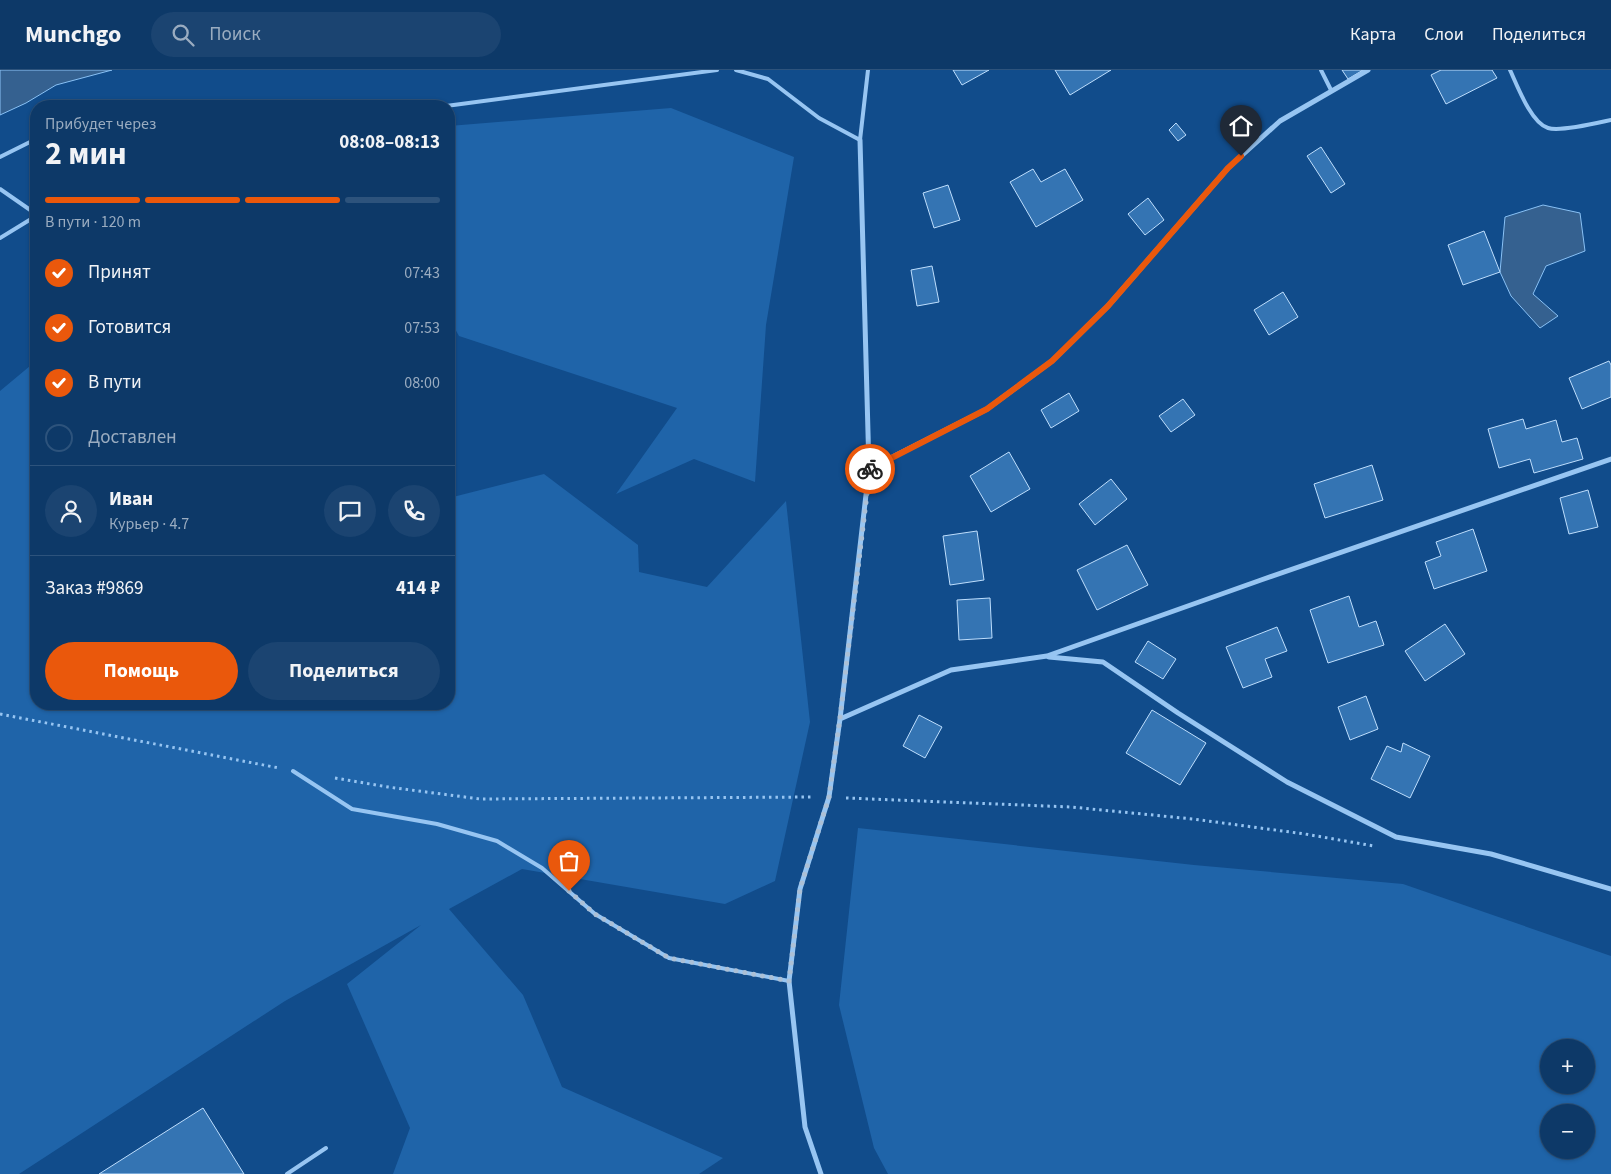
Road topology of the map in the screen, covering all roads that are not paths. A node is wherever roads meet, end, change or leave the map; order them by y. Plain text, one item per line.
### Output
1 (717, 70) edge
2 (736, 70) edge
3 (868, 70) edge
4 (1321, 70) edge
5 (1368, 70) edge
6 (1510, 70) edge
7 (1332, 90) junction
8 (455, 105) edge
9 (1611, 120) edge
10 (860, 140) junction
11 (30, 143) edge
12 (0, 157) edge
13 (0, 189) edge
14 (30, 211) edge
15 (30, 219) edge
16 (0, 238) edge
17 (1611, 459) edge
18 (869, 469) junction
19 (1047, 656) junction
20 (840, 718) junction
21 (293, 771) road end
22 (1611, 889) edge
23 (789, 981) junction
24 (326, 1148) dead end
25 (287, 1174) edge
26 (821, 1174) edge

1 - 8 lane
2 - 10 lane
3 - 10 lane
4 - 7 lane
5 - 7 street
6 - 9 lane
7 - 18 street
10 - 18 street
11 - 12 lane
13 - 14 lane
15 - 16 lane
17 - 19 street
18 - 20 street
19 - 20 street
19 - 22 street
20 - 23 street
21 - 23 lane
23 - 26 street
24 - 25 lane

